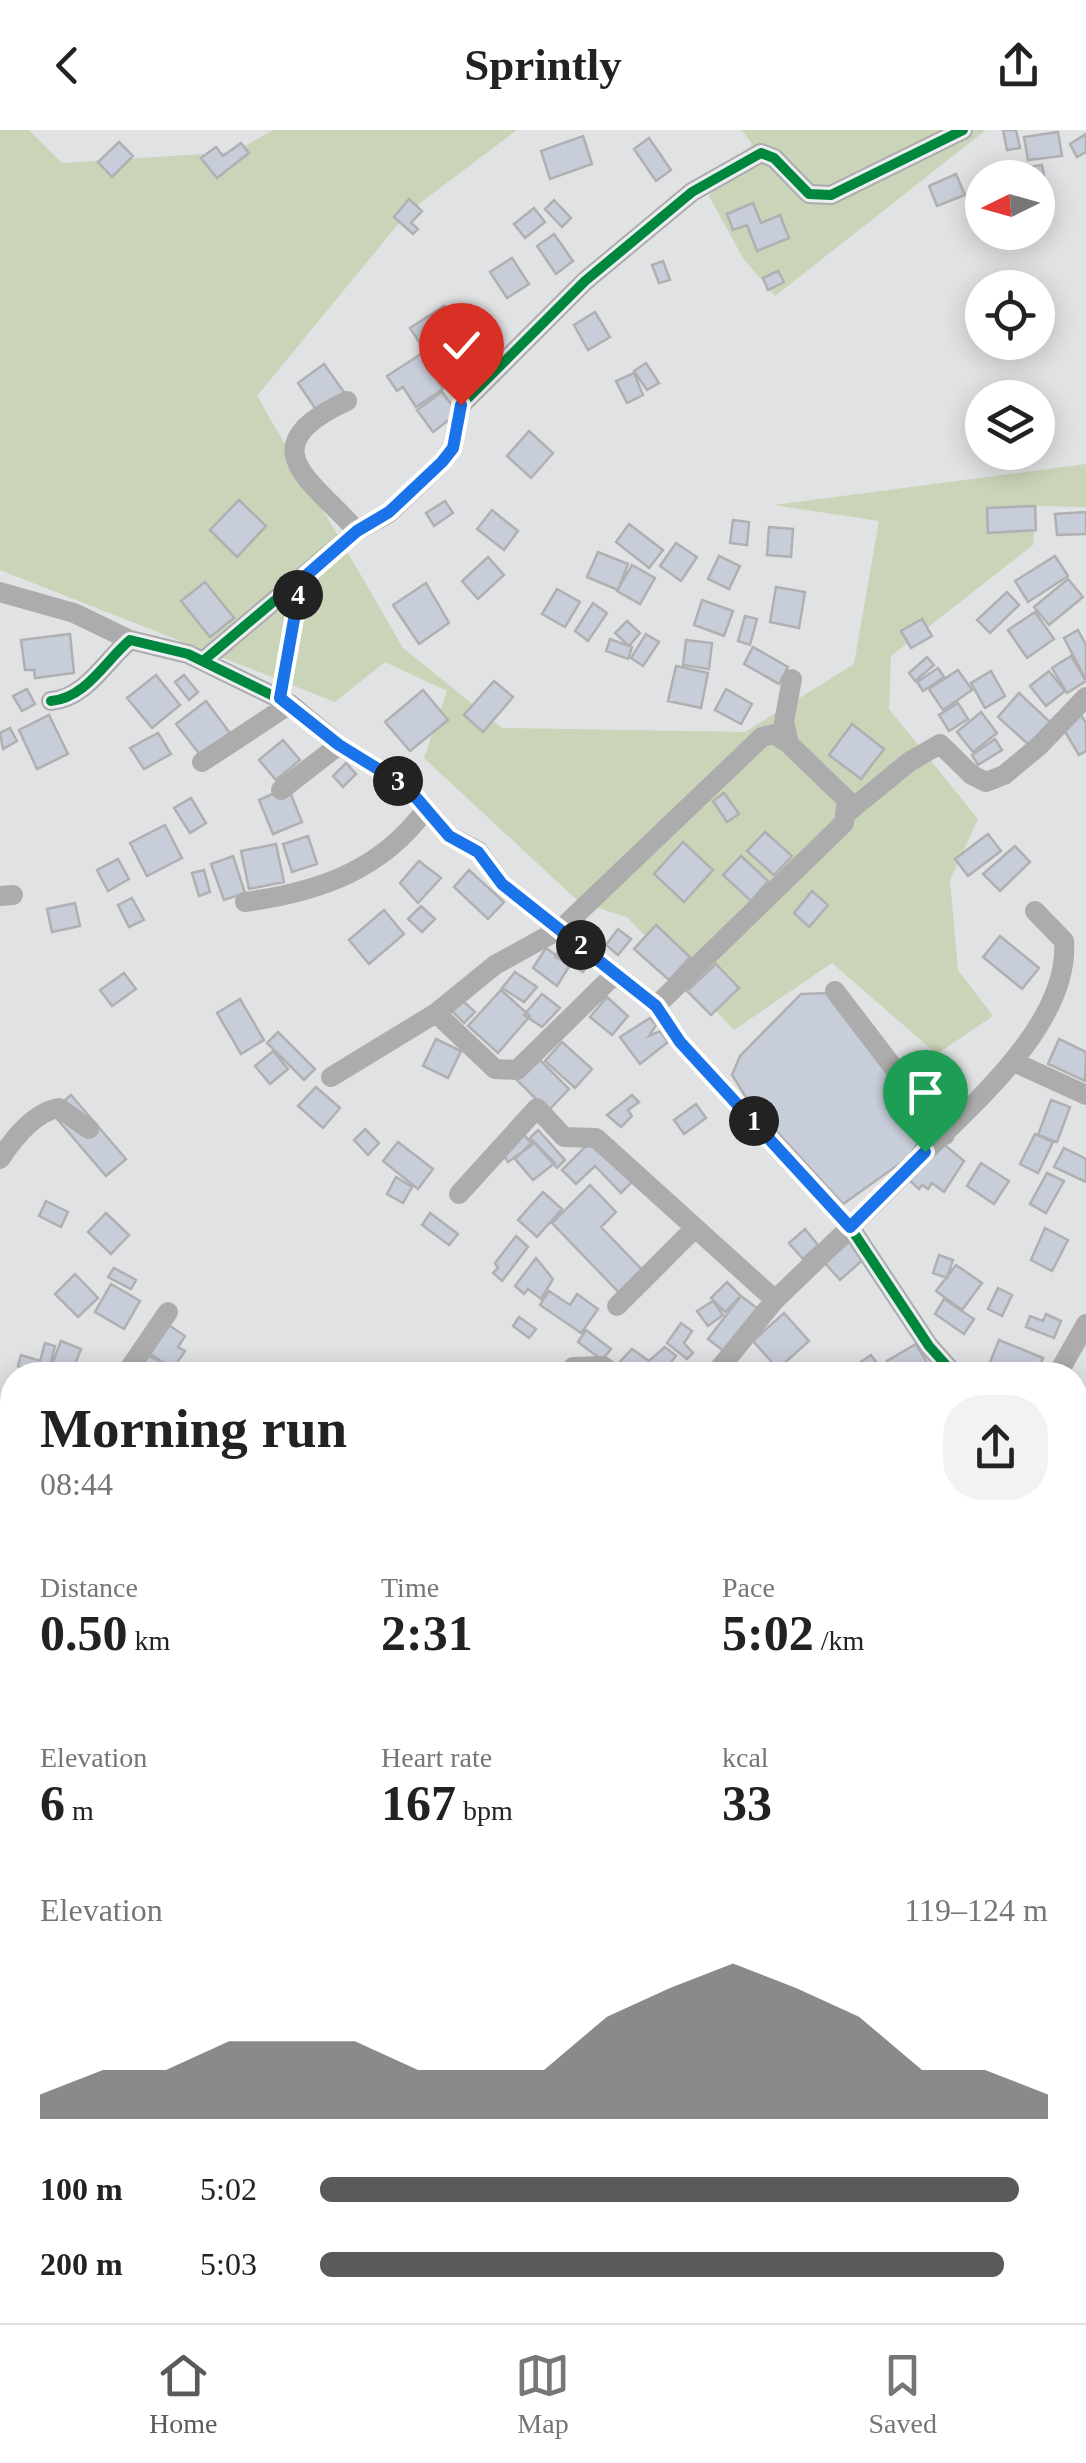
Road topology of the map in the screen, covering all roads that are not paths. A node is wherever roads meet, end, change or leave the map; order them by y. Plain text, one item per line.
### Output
1 (962, 130) edge
2 (346, 401) dead end
3 (357, 531) junction
4 (301, 580) junction
5 (0, 592) edge
6 (130, 640) junction
7 (203, 661) junction
8 (792, 679) dead end
9 (1086, 698) edge
10 (51, 701) dead end
11 (285, 701) junction
12 (789, 744) junction
13 (339, 745) junction
14 (202, 762) dead end
15 (280, 790) dead end
16 (426, 809) junction
17 (848, 812) junction
18 (245, 902) dead end
19 (1035, 911) dead end
20 (562, 928) junction
21 (614, 975) junction
22 (835, 991) dead end
23 (656, 1006) junction
24 (436, 1013) junction
25 (1014, 1062) junction
26 (332, 1077) dead end
27 (1086, 1095) edge
28 (89, 1129) dead end
29 (944, 1135) junction
30 (0, 1159) edge
31 (459, 1194) dead end
32 (850, 1227) junction
33 (694, 1229) junction
34 (775, 1300) junction
35 (617, 1306) dead end
36 (168, 1312) dead end
37 (1086, 1324) edge
38 (134, 1362) edge
39 (725, 1362) edge
40 (943, 1362) edge
41 (1065, 1362) edge

1 - 3 street
2 - 3 street
3 - 4 street
4 - 7 street
4 - 11 street
5 - 6 street
6 - 7 street
6 - 10 street
7 - 11 street
8 - 12 street
9 - 17 street
11 - 13 street
11 - 14 street
12 - 17 street
12 - 20 street
13 - 15 street
13 - 16 street
16 - 18 street
16 - 20 street
17 - 23 street
19 - 25 street
20 - 21 street
20 - 24 street
21 - 23 street
21 - 24 street
22 - 29 street
23 - 32 street
24 - 26 street
25 - 27 street
25 - 29 street
28 - 30 street
29 - 32 street
31 - 33 street
32 - 34 street
32 - 40 street
33 - 34 street
33 - 35 street
34 - 39 street
36 - 38 street
37 - 41 street

